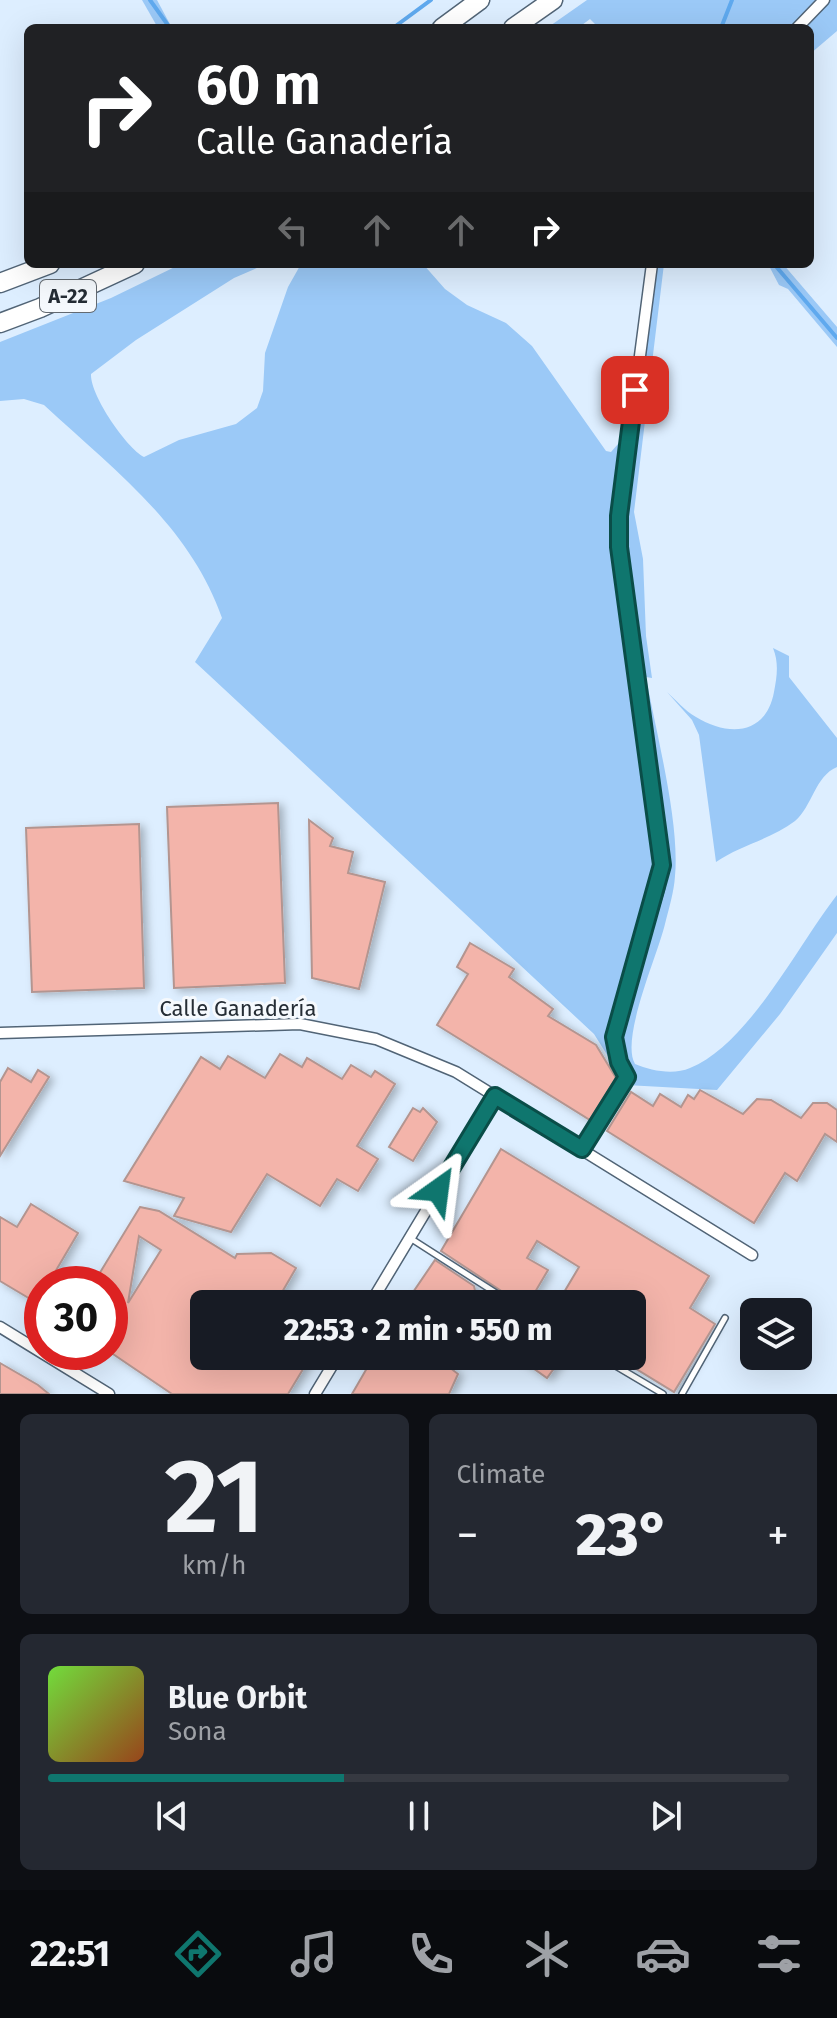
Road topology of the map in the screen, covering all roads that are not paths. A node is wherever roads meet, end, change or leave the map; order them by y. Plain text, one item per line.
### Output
1 (480, 0) edge
2 (553, 0) edge
3 (824, 0) edge
4 (447, 24) edge
5 (519, 24) edge
6 (801, 24) edge
7 (39, 268) edge
8 (126, 268) edge
9 (651, 268) edge
10 (0, 283) edge
11 (0, 323) edge
12 (0, 1033) edge
13 (495, 1096) junction
14 (582, 1149) junction
15 (410, 1237) junction
16 (752, 1255) dead end
17 (378, 1290) edge
18 (491, 1290) edge
19 (725, 1318) dead end
20 (0, 1327) edge
21 (330, 1370) edge
22 (623, 1370) edge
23 (109, 1394) edge
24 (315, 1394) edge
25 (663, 1394) edge
26 (682, 1394) edge

1 - 4 highway
2 - 5 highway
3 - 6 street
7 - 10 highway, A-22
8 - 11 highway, A-22
9 - 14 street
12 - 13 street, Calle Ganadería
13 - 14 street, Calle Ganadería
13 - 15 street
14 - 16 street, Calle Ganadería
15 - 17 street
15 - 18 lane
19 - 26 lane
20 - 23 street
21 - 24 street
22 - 25 lane

